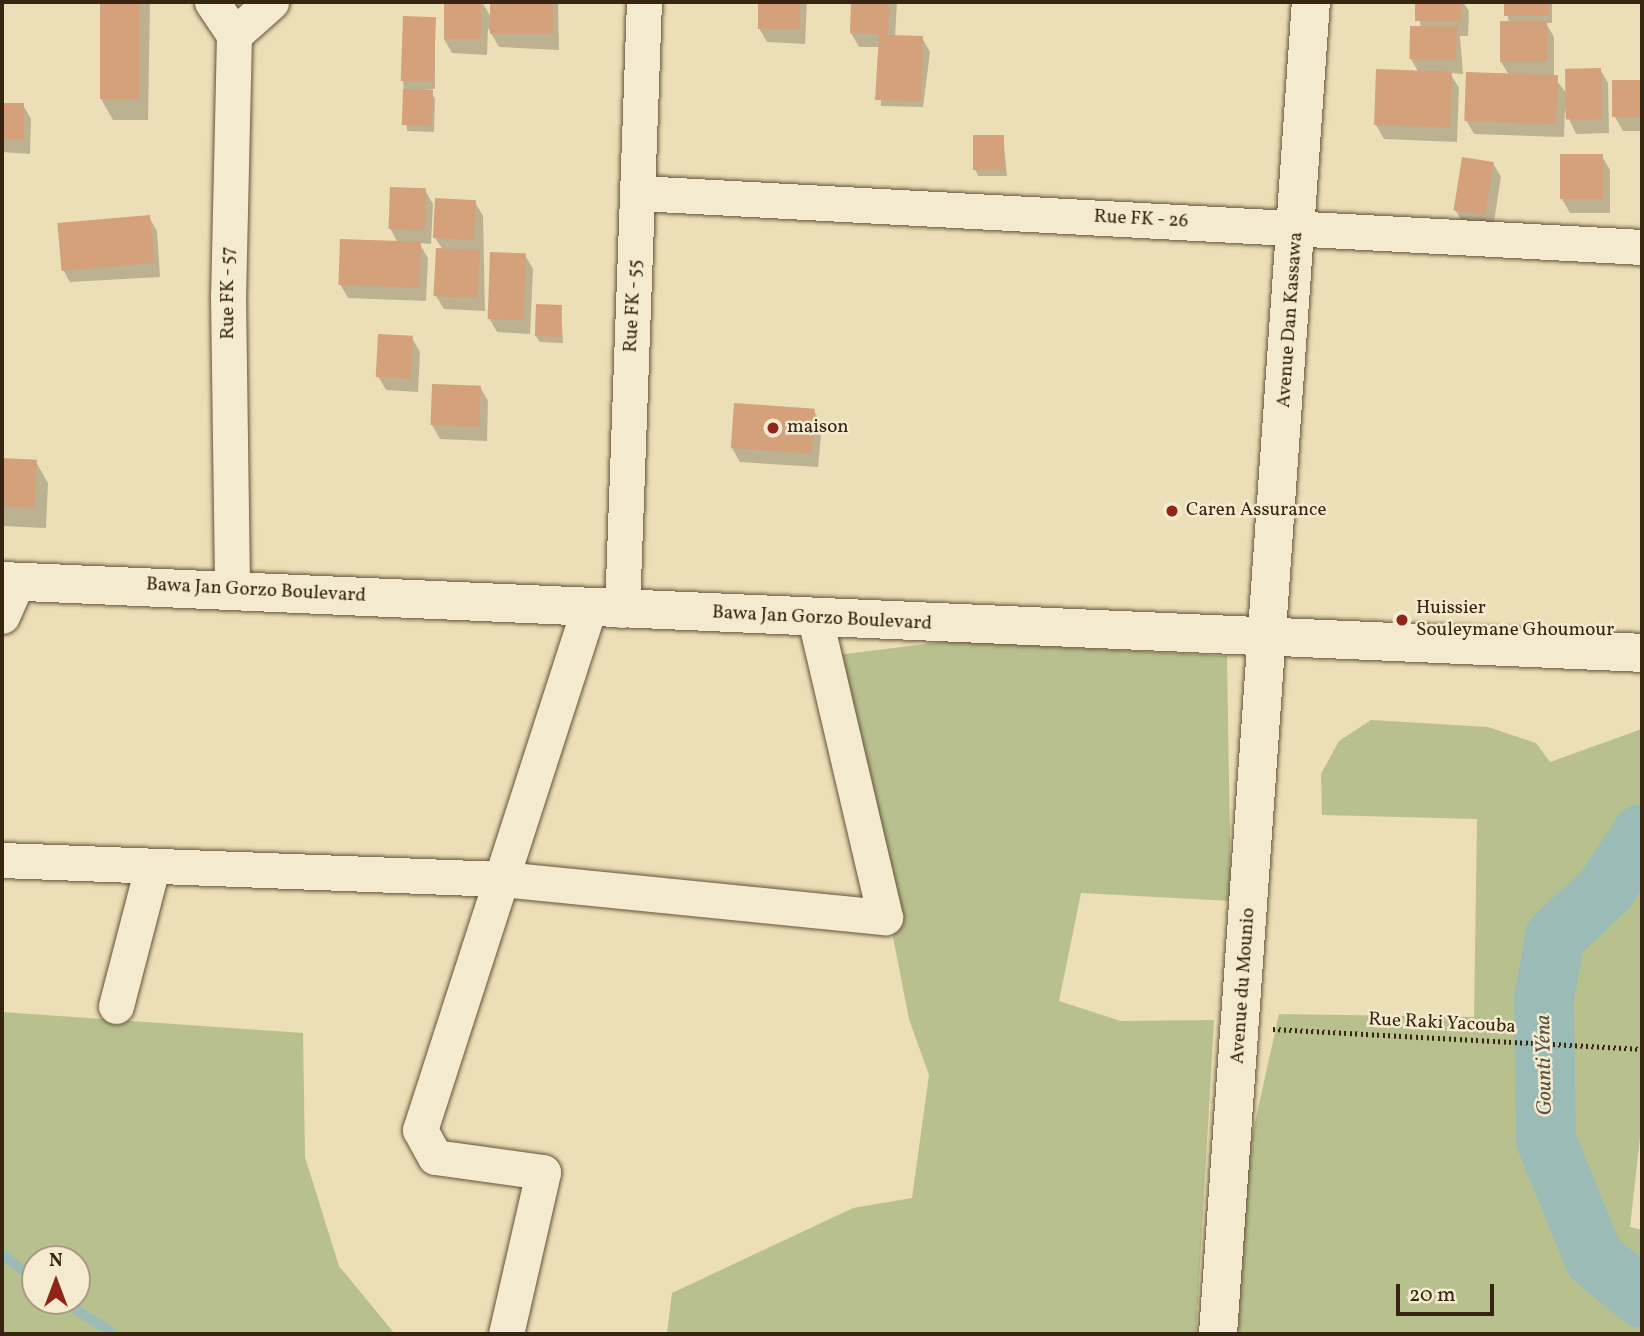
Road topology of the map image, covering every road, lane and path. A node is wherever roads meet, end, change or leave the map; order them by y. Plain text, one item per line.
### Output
1 (212, 2) edge
2 (271, 2) edge
3 (644, 2) edge
4 (1311, 2) edge
5 (234, 35) junction
6 (639, 193) junction
7 (1297, 228) junction
8 (1642, 247) edge
9 (232, 590) junction
10 (7, 593) edge
11 (605, 609) junction
12 (815, 618) junction
13 (1270, 638) junction
14 (1642, 653) edge
15 (2, 860) edge
16 (152, 868) junction
17 (502, 879) junction
18 (117, 1006) dead end
19 (1241, 1027) junction
20 (1642, 1049) edge
21 (506, 1334) edge
22 (1218, 1334) edge

1 - 5 street
2 - 5 street
3 - 6 street, Rue FK - 55
4 - 7 main road, Avenue Dan Kassawa
5 - 9 street, Rue FK - 57
6 - 7 street, Rue FK - 26
6 - 11 street, Rue FK - 55
7 - 8 street, Rue FK - 26
7 - 13 main road, Avenue Dan Kassawa
9 - 10 main road, Bawa Jan Gorzo Boulevard
9 - 11 main road, Bawa Jan Gorzo Boulevard
11 - 12 main road, Bawa Jan Gorzo Boulevard
11 - 17 street, Rue FK - 55
12 - 13 main road, Bawa Jan Gorzo Boulevard
12 - 17 street
13 - 14 main road, Bawa Jan Gorzo Boulevard
13 - 19 main road, Avenue du Mounio
15 - 16 street
16 - 17 street
16 - 18 street
17 - 21 street, Rue FK - 55
19 - 20 path, Rue Raki Yacouba
19 - 22 main road, Avenue du Mounio

